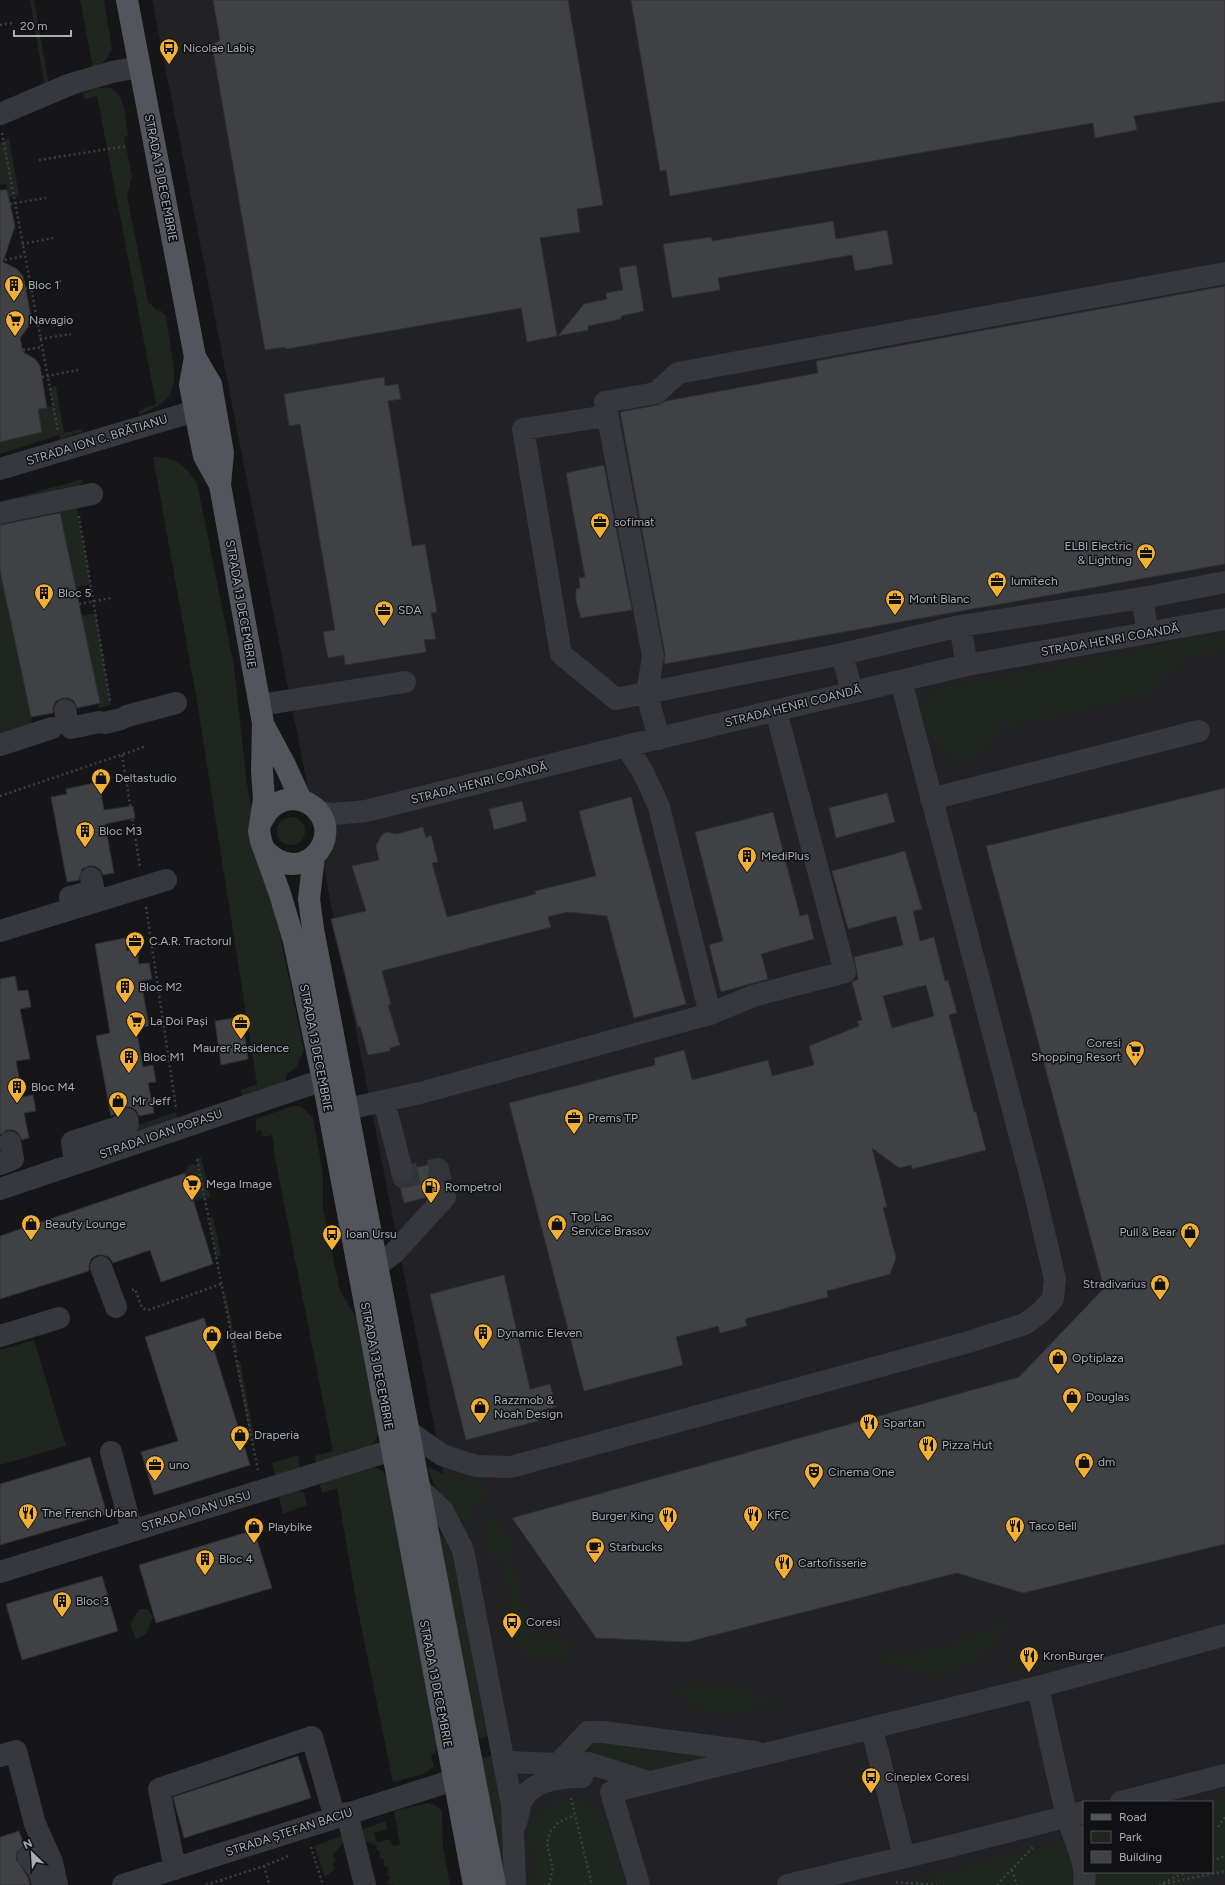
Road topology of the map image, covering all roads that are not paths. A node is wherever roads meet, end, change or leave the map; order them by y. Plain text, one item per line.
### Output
1 (127, 0) edge
2 (140, 67) junction
3 (1, 121) edge
4 (1225, 273) edge
5 (195, 357) junction
6 (195, 411) junction
7 (607, 416) junction
8 (0, 469) edge
9 (220, 485) junction
10 (85, 502) road end
11 (0, 513) edge
12 (1225, 582) edge
13 (1142, 598) junction
14 (1225, 619) edge
15 (960, 626) junction
16 (1148, 633) junction
17 (842, 654) junction
18 (967, 666) junction
19 (901, 681) junction
20 (405, 682) dead end
21 (852, 692) junction
22 (646, 694) junction
23 (176, 703) dead end
24 (65, 710) dead end
25 (776, 711) junction
26 (261, 714) junction
27 (52, 728) dead end
28 (1199, 731) dead end
29 (659, 739) junction
30 (0, 745) edge
31 (626, 746) junction
32 (931, 799) junction
33 (309, 806) junction
34 (366, 812) junction
35 (262, 821) junction
36 (325, 836) junction
37 (265, 850) junction
38 (314, 856) junction
39 (91, 878) dead end
40 (166, 880) dead end
41 (32, 905) dead end
42 (0, 931) edge
43 (710, 1014) junction
44 (323, 1080) junction
45 (384, 1101) junction
46 (347, 1109) junction
47 (127, 1119) dead end
48 (10, 1142) dead end
49 (76, 1163) junction
50 (0, 1164) edge
51 (402, 1172) dead end
52 (0, 1189) edge
53 (444, 1193) dead end
54 (377, 1266) junction
55 (101, 1267) dead end
56 (123, 1299) road end
57 (59, 1318) dead end
58 (0, 1336) edge
59 (408, 1431) junction
60 (392, 1450) junction
61 (111, 1452) dead end
62 (419, 1488) junction
63 (132, 1531) junction
64 (0, 1572) edge
65 (1225, 1635) edge
66 (1038, 1687) junction
67 (872, 1729) junction
68 (770, 1754) junction
69 (0, 1756) edge
70 (505, 1762) junction
71 (558, 1764) junction
72 (1225, 1775) edge
73 (454, 1780) junction
74 (649, 1782) junction
75 (611, 1792) junction
76 (1124, 1801) edge
77 (1076, 1814) edge
78 (341, 1816) junction
79 (514, 1834) junction
80 (28, 1857) dead end
81 (904, 1857) junction
82 (1083, 1867) edge
83 (1084, 1873) edge
84 (170, 1875) edge
85 (43, 1885) edge
86 (58, 1885) edge
87 (123, 1885) edge
88 (365, 1885) edge
89 (474, 1885) edge
90 (495, 1885) edge
91 (514, 1885) edge
92 (639, 1885) edge
93 (788, 1885) edge
94 (1084, 1885) edge

1 - 2 main road, STRADA 13 DECEMBRIE
2 - 3 street
2 - 5 main road, STRADA 13 DECEMBRIE
4 - 7 street
5 - 6 main road, STRADA 13 DECEMBRIE
5 - 9 main road, STRADA 13 DECEMBRIE
6 - 8 street, STRADA ION C. BRĂTIANU
6 - 9 main road, STRADA 13 DECEMBRIE
7 - 22 street
7 - 22 street
9 - 26 main road, STRADA 13 DECEMBRIE
10 - 11 street
12 - 13 street
13 - 15 street
13 - 16 street
14 - 16 street, STRADA HENRI COANDĂ
15 - 17 street
15 - 18 street
16 - 18 street, STRADA HENRI COANDĂ
17 - 21 street
17 - 22 street
18 - 19 street, STRADA HENRI COANDĂ
19 - 21 street, STRADA HENRI COANDĂ
19 - 32 street
20 - 26 street
21 - 25 street, STRADA HENRI COANDĂ
22 - 29 street
23 - 24 street
25 - 29 street, STRADA HENRI COANDĂ
25 - 43 street
26 - 33 main road, STRADA 13 DECEMBRIE
26 - 35 main road, STRADA 13 DECEMBRIE
27 - 30 street
28 - 32 street
29 - 31 street, STRADA HENRI COANDĂ
31 - 34 street, STRADA HENRI COANDĂ
31 - 43 street
32 - 59 street
33 - 34 street, STRADA HENRI COANDĂ
33 - 35 main road
33 - 36 main road, STRADA 13 DECEMBRIE
34 - 36 street, STRADA HENRI COANDĂ
35 - 37 main road, STRADA 13 DECEMBRIE
36 - 38 main road, STRADA 13 DECEMBRIE
37 - 38 main road
37 - 44 main road, STRADA 13 DECEMBRIE
38 - 46 main road, STRADA 13 DECEMBRIE
39 - 41 street
40 - 42 street
43 - 45 street
44 - 49 street, STRADA IOAN POPASU
44 - 60 main road, STRADA 13 DECEMBRIE
45 - 46 street
45 - 51 street
46 - 54 main road, STRADA 13 DECEMBRIE
47 - 49 street
48 - 50 street
49 - 52 street, STRADA IOAN POPASU
53 - 54 street
54 - 59 main road, STRADA 13 DECEMBRIE
55 - 56 street
57 - 58 street
59 - 62 main road, STRADA 13 DECEMBRIE
60 - 63 street, STRADA IOAN URSU
60 - 73 main road, STRADA 13 DECEMBRIE
61 - 63 street
62 - 70 street
62 - 90 main road, STRADA 13 DECEMBRIE
63 - 64 street, STRADA IOAN URSU
65 - 66 street
66 - 67 street
66 - 77 street
67 - 68 street
67 - 81 street
68 - 71 street
68 - 74 street
69 - 86 street
70 - 71 street
70 - 79 street
71 - 74 street
72 - 76 street
73 - 78 street, STRADA ȘTEFAN BACIU
73 - 89 main road, STRADA 13 DECEMBRIE
74 - 75 street
75 - 79 street
75 - 92 street
77 - 81 street
77 - 82 street
78 - 84 street, STRADA ȘTEFAN BACIU
78 - 84 street
78 - 88 street
79 - 91 street
80 - 85 street
81 - 93 street
83 - 94 street
84 - 87 street, STRADA ȘTEFAN BACIU

